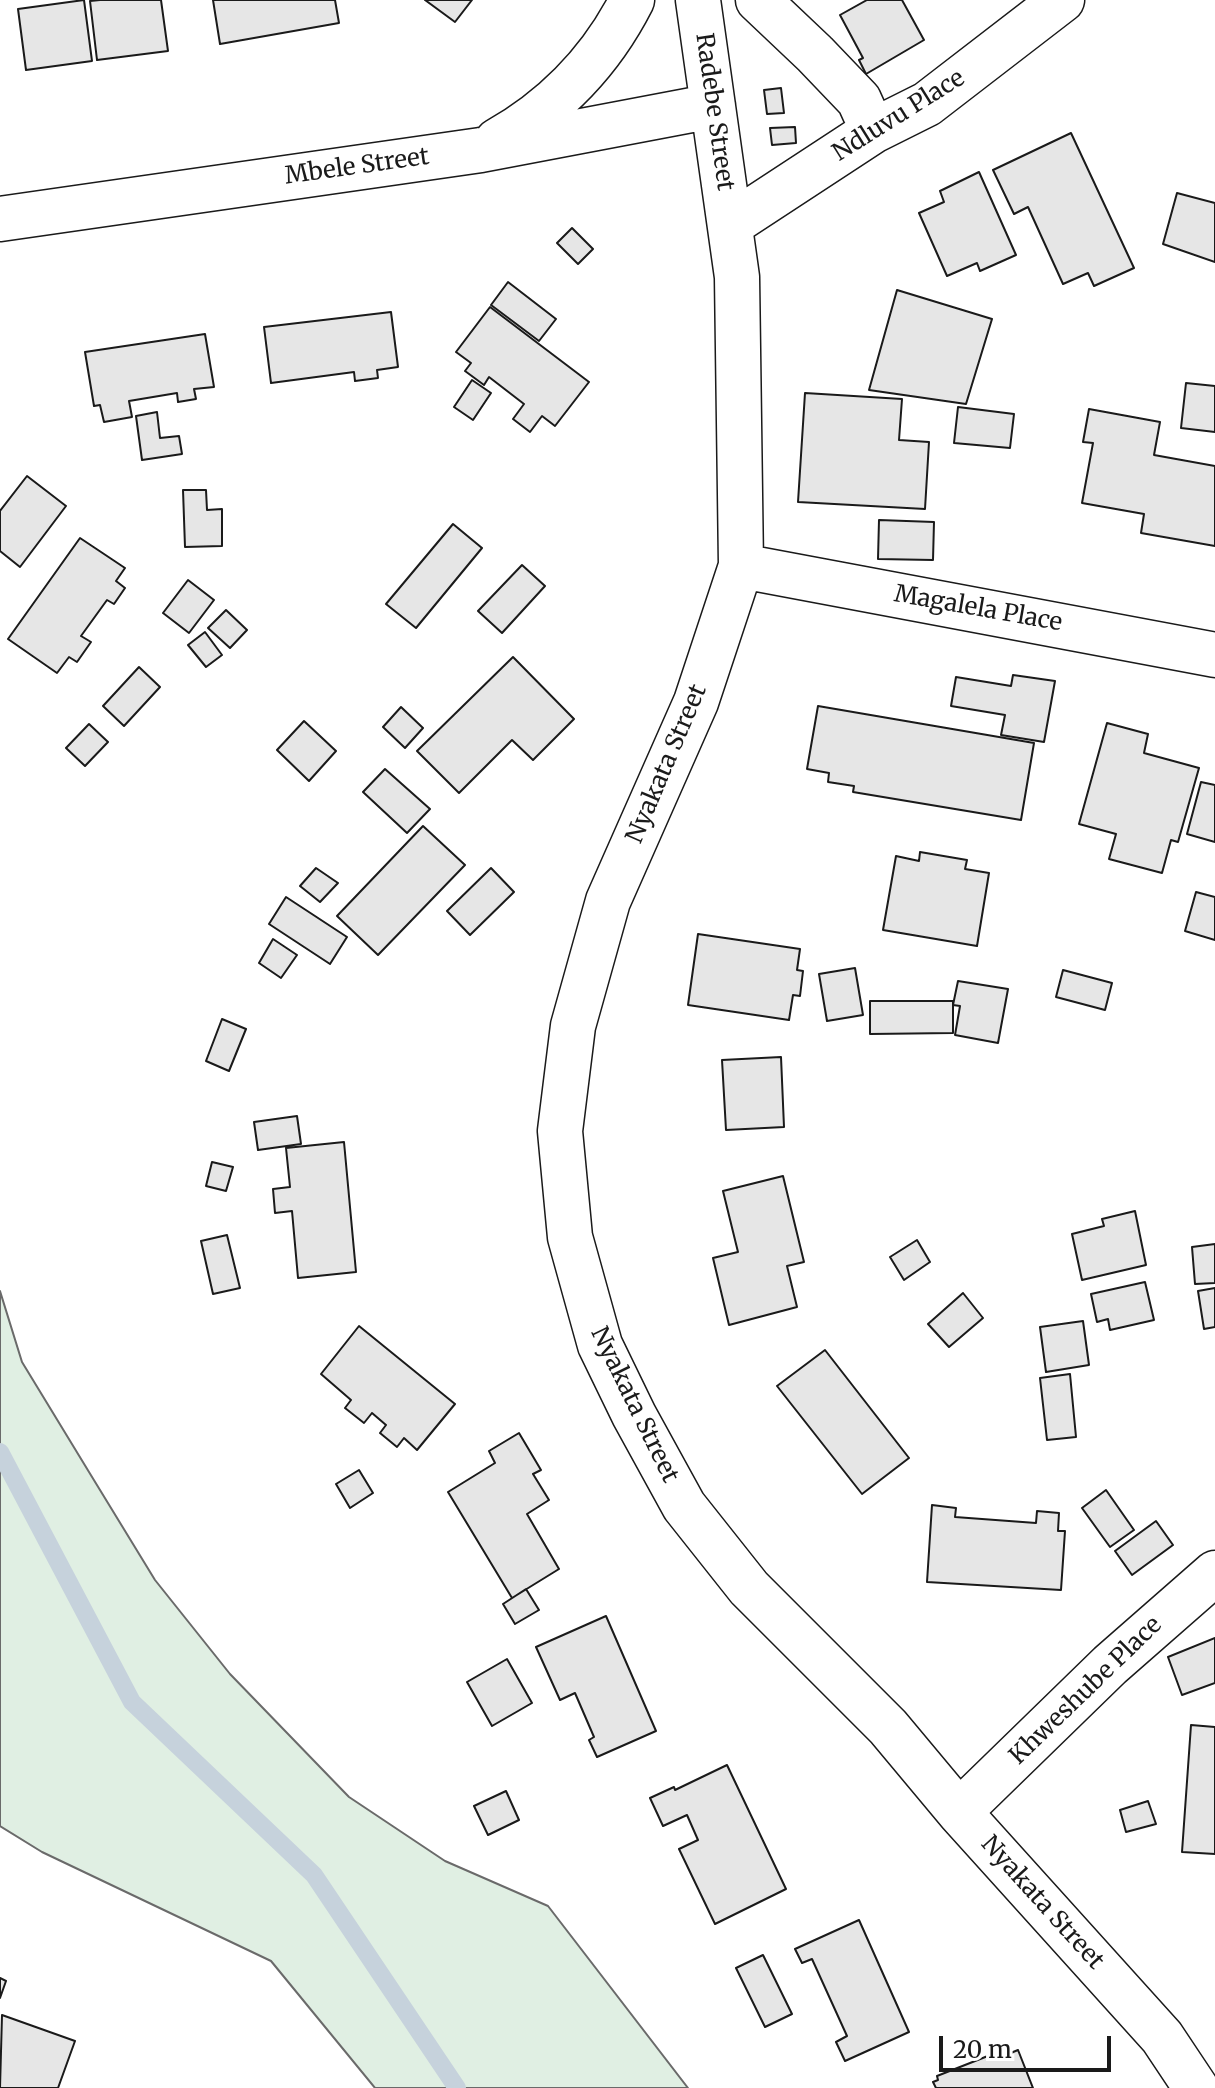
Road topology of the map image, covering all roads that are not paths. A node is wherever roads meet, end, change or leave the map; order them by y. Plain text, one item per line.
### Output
1 (632, 0) edge
2 (698, 0) edge
3 (758, 0) edge
4 (1062, 0) edge
5 (713, 106) junction
6 (873, 131) junction
7 (481, 150) junction
8 (0, 219) edge
9 (731, 224) junction
10 (741, 566) junction
11 (1215, 655) edge
12 (1215, 1573) edge
13 (959, 1812) junction
14 (1196, 2088) edge

1 - 7 street
2 - 5 street, Radebe Street
3 - 6 street
4 - 6 street, Ndluvu Place
5 - 7 street, Mbele Street
5 - 9 street, Radebe Street
6 - 9 street, Ndluvu Place
7 - 8 street, Mbele Street
9 - 10 street, Nyakata Street
10 - 11 street, Magalela Place
10 - 13 street, Nyakata Street
12 - 13 street, Khweshube Place
13 - 14 street, Nyakata Street

